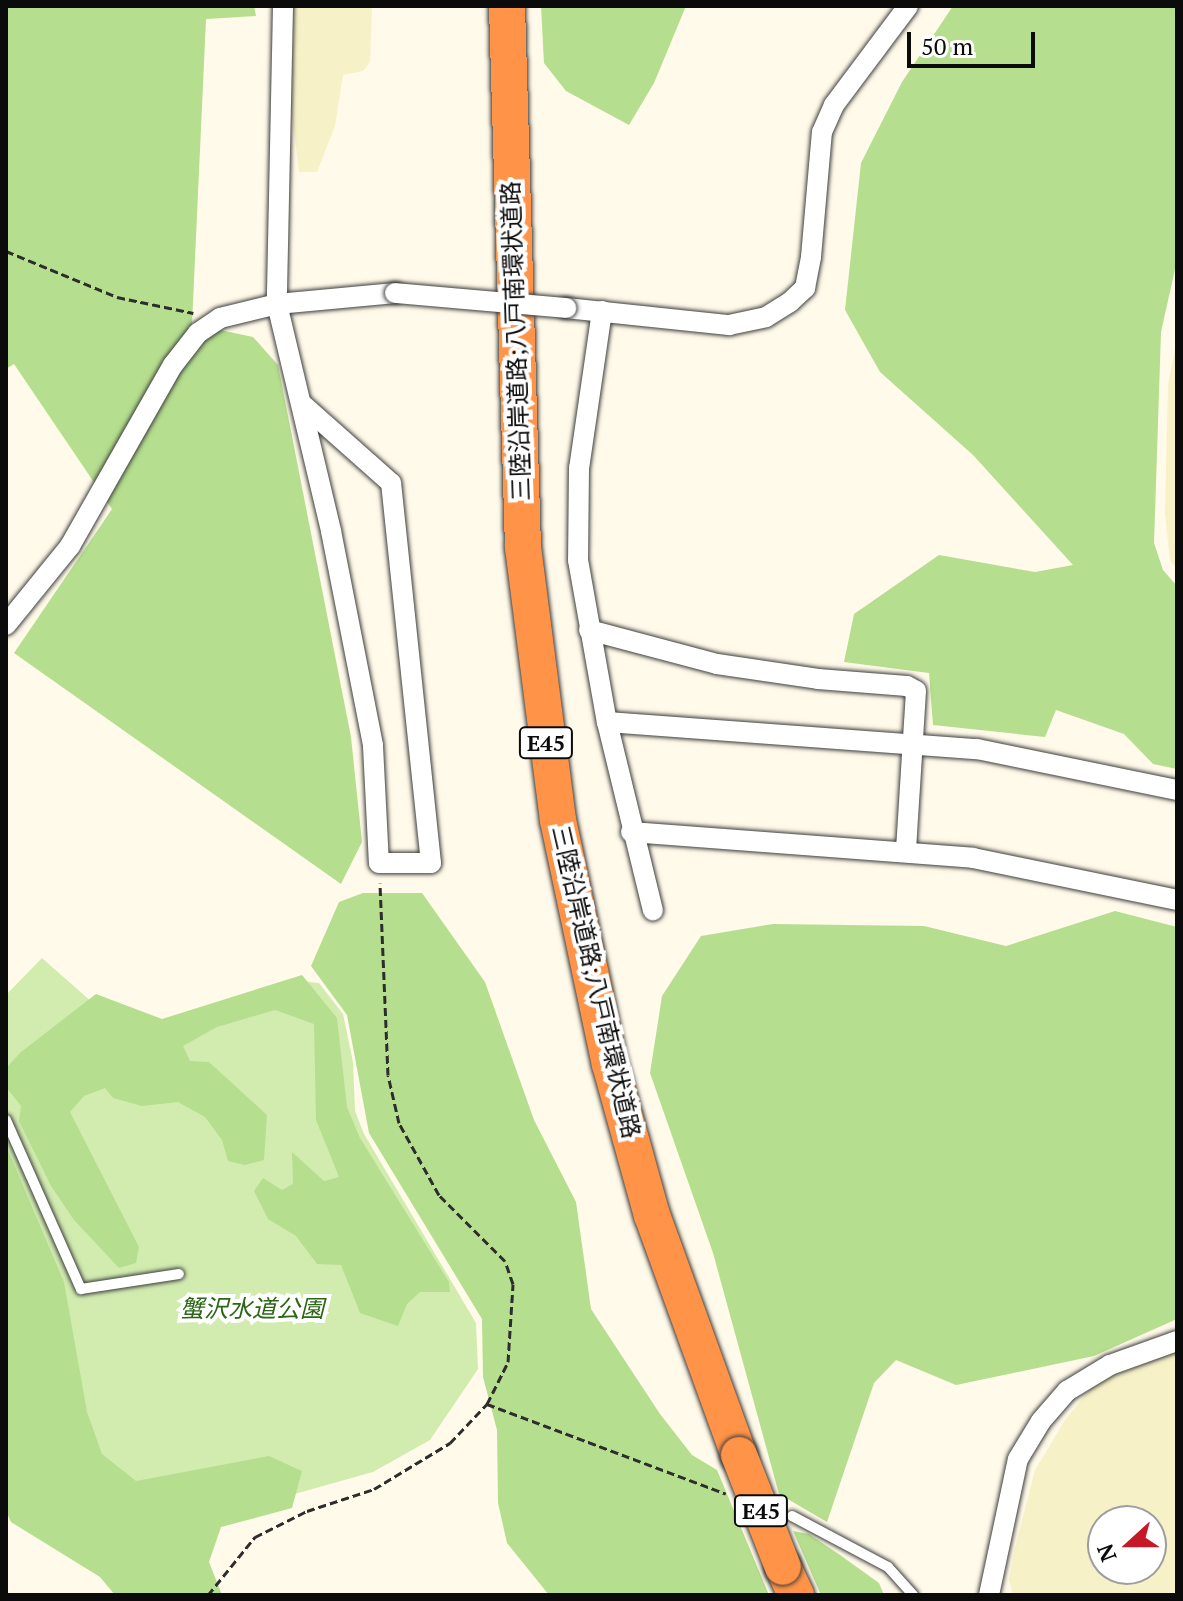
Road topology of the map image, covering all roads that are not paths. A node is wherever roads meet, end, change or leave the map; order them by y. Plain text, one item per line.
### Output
1 (283, 6) edge
2 (507, 6) edge
3 (908, 6) edge
4 (277, 304) junction
5 (602, 311) junction
6 (302, 404) junction
7 (6, 625) edge
8 (589, 630) junction
9 (607, 722) junction
10 (912, 744) junction
11 (1177, 790) edge
12 (631, 832) junction
13 (906, 852) junction
14 (1177, 900) edge
15 (653, 910) dead end
16 (6, 1120) edge
17 (179, 1274) dead end
18 (1177, 1341) edge
19 (792, 1516) dead end
20 (790, 1581) edge
21 (913, 1595) edge
22 (989, 1595) edge

1 - 4 street
2 - 20 highway, 三陸沿岸道路;八戸南環状道路 / E45, bridge
3 - 5 street
4 - 5 street, bridge
4 - 6 street
4 - 7 street
5 - 8 street
6 - 6 street
8 - 9 street
8 - 10 street
9 - 10 street
9 - 12 street
10 - 11 street
10 - 13 street
12 - 13 street
12 - 15 street
13 - 14 street
16 - 17 lane
18 - 22 street
19 - 21 lane

